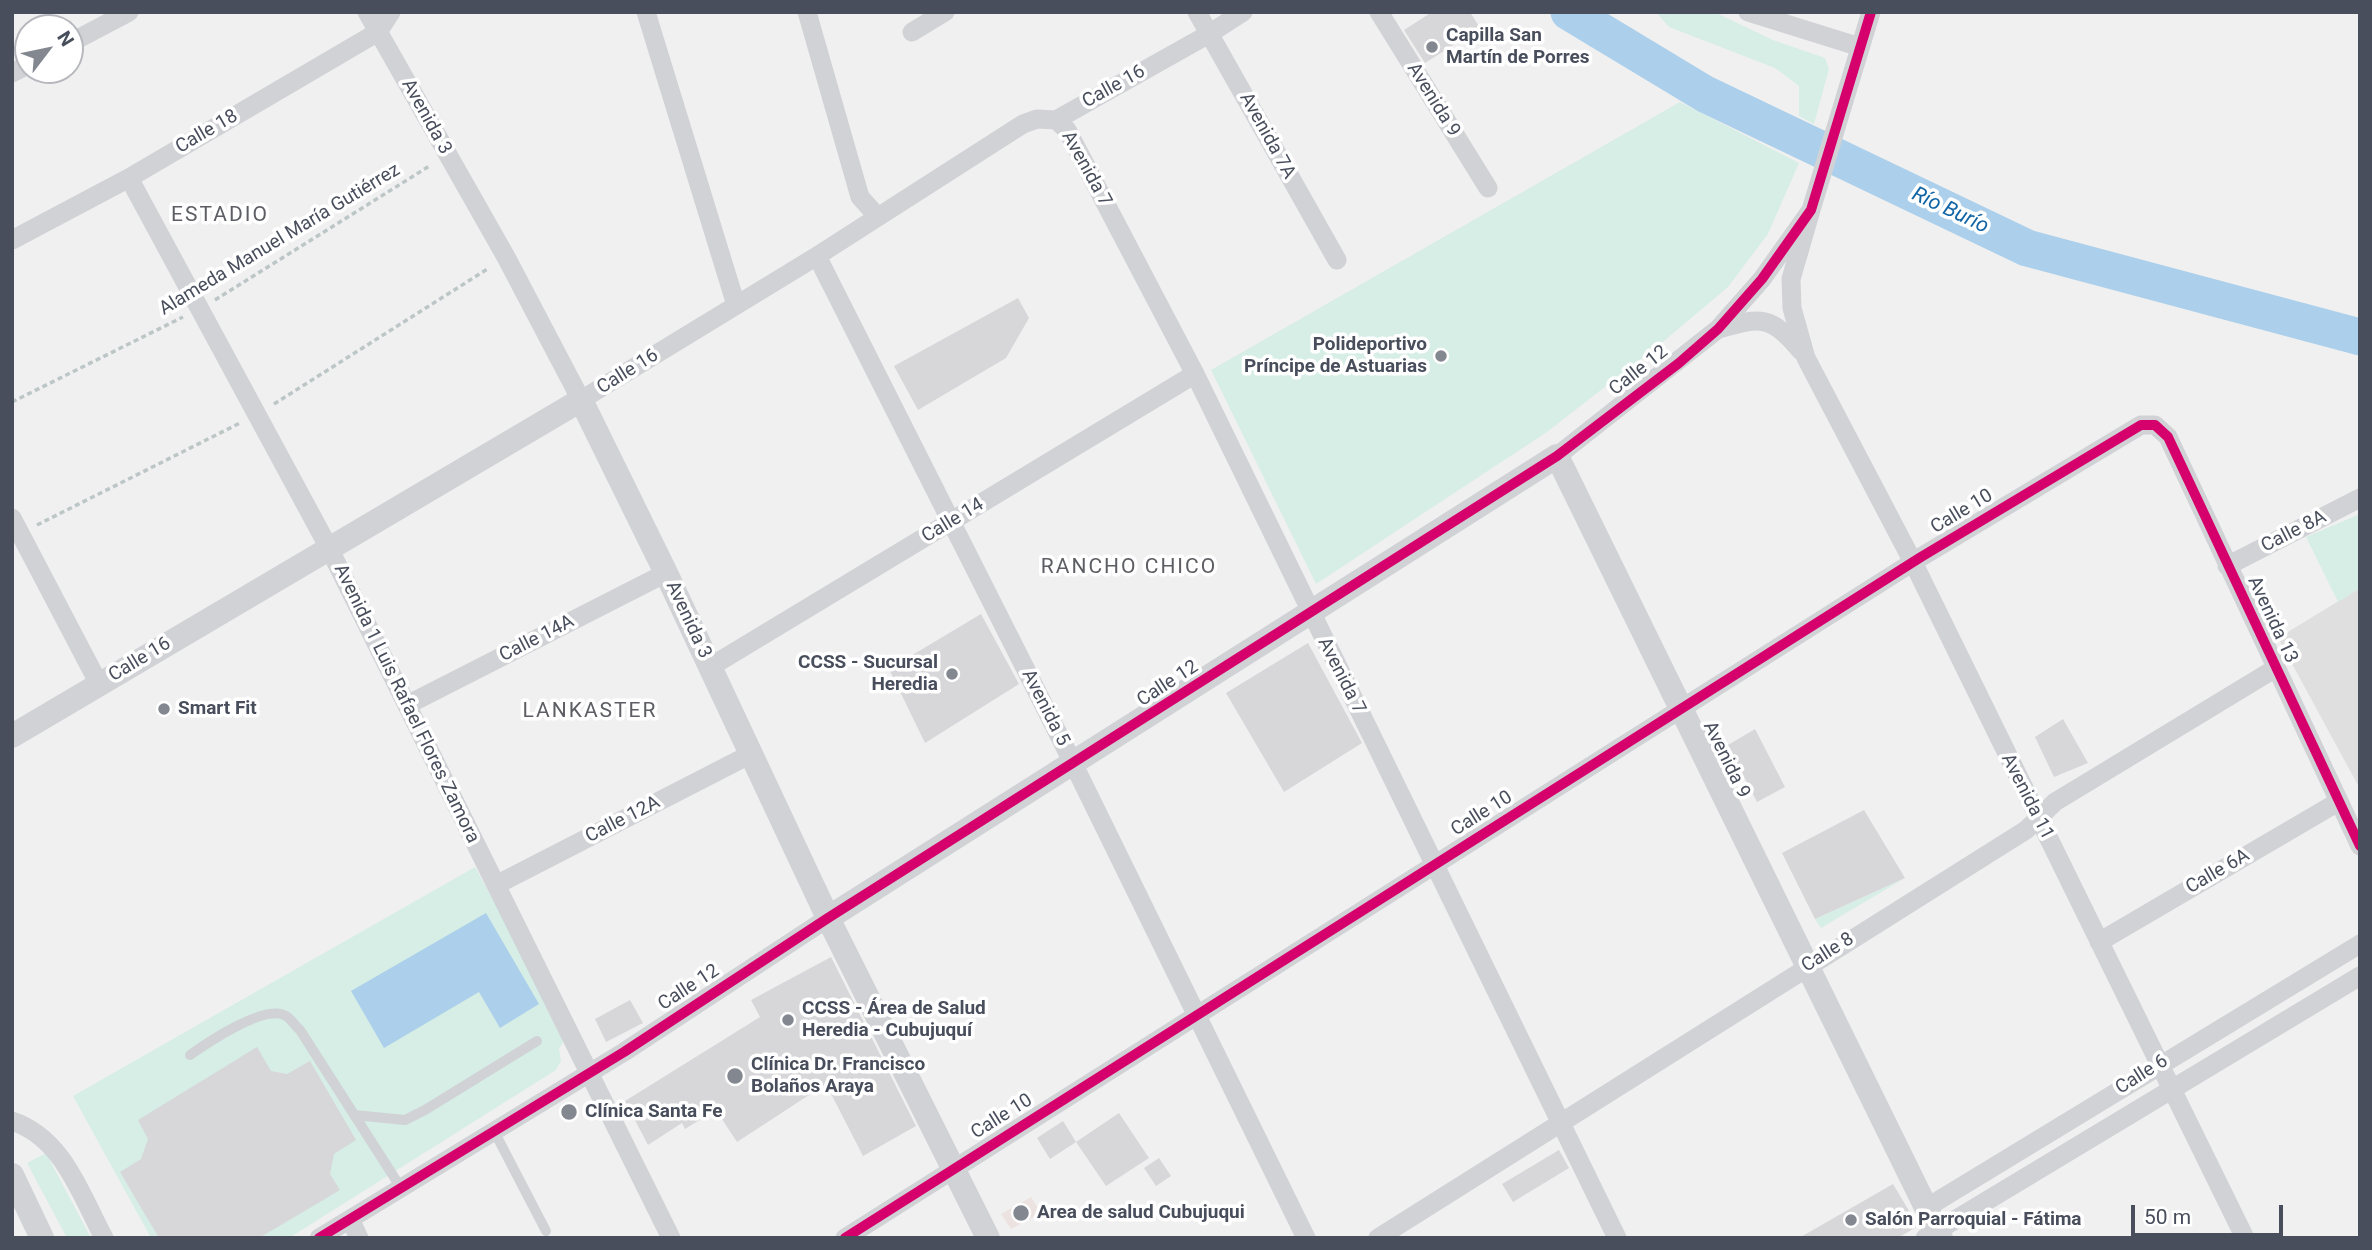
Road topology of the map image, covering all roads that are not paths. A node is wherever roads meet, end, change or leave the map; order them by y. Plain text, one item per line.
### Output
1 (129, 12) edge
2 (367, 12) edge
3 (391, 12) edge
4 (646, 12) edge
5 (807, 12) edge
6 (945, 12) edge
7 (1197, 12) edge
8 (1242, 12) edge
9 (1378, 12) edge
10 (1748, 12) edge
11 (1871, 12) edge
12 (378, 32) junction
13 (912, 32) dead end
14 (1209, 34) junction
15 (84, 36) edge
16 (1860, 47) junction
17 (1056, 120) junction
18 (129, 178) junction
19 (1488, 188) dead end
20 (1811, 210) junction
21 (877, 216) junction
22 (12, 240) edge
23 (817, 256) junction
24 (1337, 260) dead end
25 (736, 305) junction
26 (1718, 329) junction
27 (1806, 358) junction
28 (1195, 374) junction
29 (581, 400) junction
30 (2141, 425) joint
31 (1558, 456) junction
32 (2360, 498) edge
33 (952, 522) junction
34 (15, 530) edge
35 (329, 548) junction
36 (1913, 562) junction
37 (2228, 566) junction
38 (666, 573) junction
39 (1311, 614) junction
40 (710, 667) junction
41 (2276, 668) junction
42 (99, 684) junction
43 (407, 705) junction
44 (1682, 709) junction
45 (12, 736) edge
46 (751, 754) junction
47 (1074, 765) junction
48 (2338, 802) junction
49 (2039, 818) junction
50 (2360, 846) edge
51 (1436, 864) junction
52 (496, 885) junction
53 (828, 918) junction
54 (2099, 942) junction
55 (2360, 944) edge
56 (1807, 967) junction
57 (2360, 976) edge
58 (1195, 1015) junction
59 (537, 1041) dead end
60 (190, 1055) dead end
61 (2160, 1064) junction
62 (589, 1073) junction
63 (2173, 1090) junction
64 (354, 1115) junction
65 (12, 1121) edge
66 (1562, 1123) junction
67 (495, 1130) junction
68 (953, 1169) junction
69 (12, 1175) edge
70 (401, 1188) junction
71 (350, 1219) junction
72 (1932, 1228) edge
73 (546, 1231) dead end
74 (42, 1238) edge
75 (104, 1238) edge
76 (319, 1238) edge
77 (359, 1238) edge
78 (671, 1238) edge
79 (845, 1238) edge
80 (988, 1238) edge
81 (1306, 1238) edge
82 (1378, 1238) edge
83 (1617, 1238) edge
84 (2245, 1238) edge

1 - 15 street
2 - 12 street, Avenida 3
3 - 12 street, Calle 18
4 - 25 street
5 - 21 street
6 - 13 street
7 - 14 street, Avenida 7A
8 - 14 street, Calle 16
9 - 19 street, Avenida 9
10 - 16 street
11 - 16 street, Calle 12
12 - 18 street, Calle 18
12 - 29 street, Avenida 3
14 - 17 street, Calle 16
14 - 24 street, Avenida 7A
16 - 20 street, Calle 12
17 - 21 street, Calle 16
17 - 28 street, Avenida 7
18 - 22 street, Calle 18
18 - 35 street, Avenida 1 Luis Rafael Flores Zamora
20 - 26 street, Calle 12
20 - 27 street, Avenida 11
21 - 23 street, Calle 16
23 - 25 street, Calle 16
23 - 33 street, Avenida 5
25 - 29 street, Calle 16
26 - 27 street, Avenida 11
26 - 31 street, Calle 12
27 - 36 street, Avenida 11
28 - 33 street, Calle 14
28 - 39 street, Avenida 7
29 - 35 street, Calle 16
29 - 38 street, Avenida 3
30 - 36 street, Calle 10
30 - 37 street, Avenida 13
31 - 39 street, Calle 12
31 - 44 street, Avenida 9
32 - 37 street, Calle 8A
33 - 40 street, Calle 14
33 - 47 street, Avenida 5
34 - 42 street
35 - 42 street, Calle 16
35 - 43 street, Avenida 1 Luis Rafael Flores Zamora
36 - 44 street, Calle 10
36 - 49 street, Avenida 11
37 - 41 street, Avenida 13
38 - 40 street, Avenida 3
38 - 43 street, Calle 14A
39 - 47 street, Calle 12
39 - 51 street, Avenida 7
40 - 46 street, Avenida 3
41 - 48 street, Avenida 13
41 - 49 street, Calle 8
42 - 45 street, Calle 16
43 - 52 street, Avenida 1 Luis Rafael Flores Zamora
44 - 51 street, Calle 10
44 - 56 street, Avenida 9
46 - 52 street, Calle 12A
46 - 53 street, Avenida 3
47 - 53 street, Calle 12
47 - 58 street, Avenida 5
48 - 50 street, Avenida 13
48 - 54 street, Calle 6A
49 - 54 street, Avenida 11
49 - 56 street, Calle 8
51 - 58 street, Calle 10
51 - 66 street, Avenida 7
52 - 62 street, Avenida 1 Luis Rafael Flores Zamora
53 - 62 street, Calle 12
53 - 68 street, Avenida 3
54 - 61 street, Avenida 11
55 - 61 street, Calle 6
56 - 66 street, Calle 8
56 - 72 street, Avenida 9
57 - 63 street, Calle 6
58 - 68 street, Calle 10
58 - 81 street, Avenida 5
59 - 64 lane
60 - 64 lane
61 - 63 street, Avenida 11
61 - 72 street, Calle 6
62 - 67 street, Calle 12
62 - 78 street, Avenida 1 Luis Rafael Flores Zamora
63 - 72 street, Calle 6
63 - 84 street, Avenida 11
64 - 70 lane
65 - 75 street
66 - 82 street, Calle 8
66 - 83 street, Avenida 7
67 - 70 street, Calle 12
67 - 73 lane
68 - 79 street, Calle 10
68 - 80 street, Avenida 3
69 - 74 street
70 - 71 street, Calle 12
71 - 76 street, Calle 12
71 - 77 street

